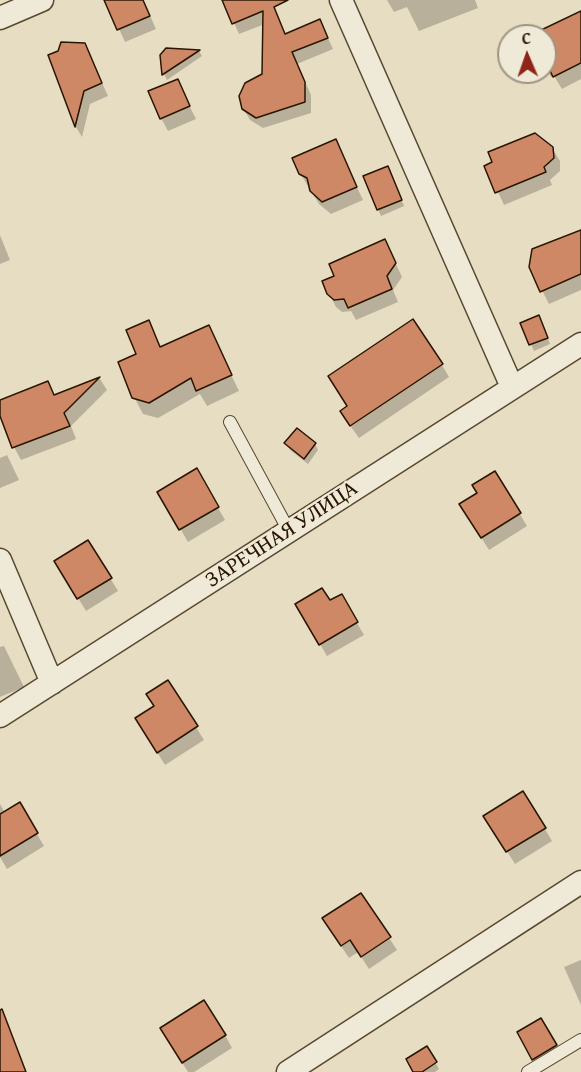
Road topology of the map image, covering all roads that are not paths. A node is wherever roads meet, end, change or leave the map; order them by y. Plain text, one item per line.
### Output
1 (42, 0) edge
2 (341, 0) edge
3 (0, 18) edge
4 (581, 344) edge
5 (512, 387) junction
6 (230, 422) dead end
7 (288, 531) junction
8 (0, 560) edge
9 (52, 683) junction
10 (0, 716) edge
11 (581, 882) edge
12 (581, 1040) edge
13 (288, 1072) edge
14 (528, 1072) edge

1 - 3 street
2 - 5 street
4 - 5 street, ЗАРЕЧНАЯ УЛИЦА
5 - 7 street, ЗАРЕЧНАЯ УЛИЦА
6 - 7 lane
7 - 9 street, ЗАРЕЧНАЯ УЛИЦА
8 - 9 street
9 - 10 street, ЗАРЕЧНАЯ УЛИЦА
11 - 13 street
12 - 14 lane

